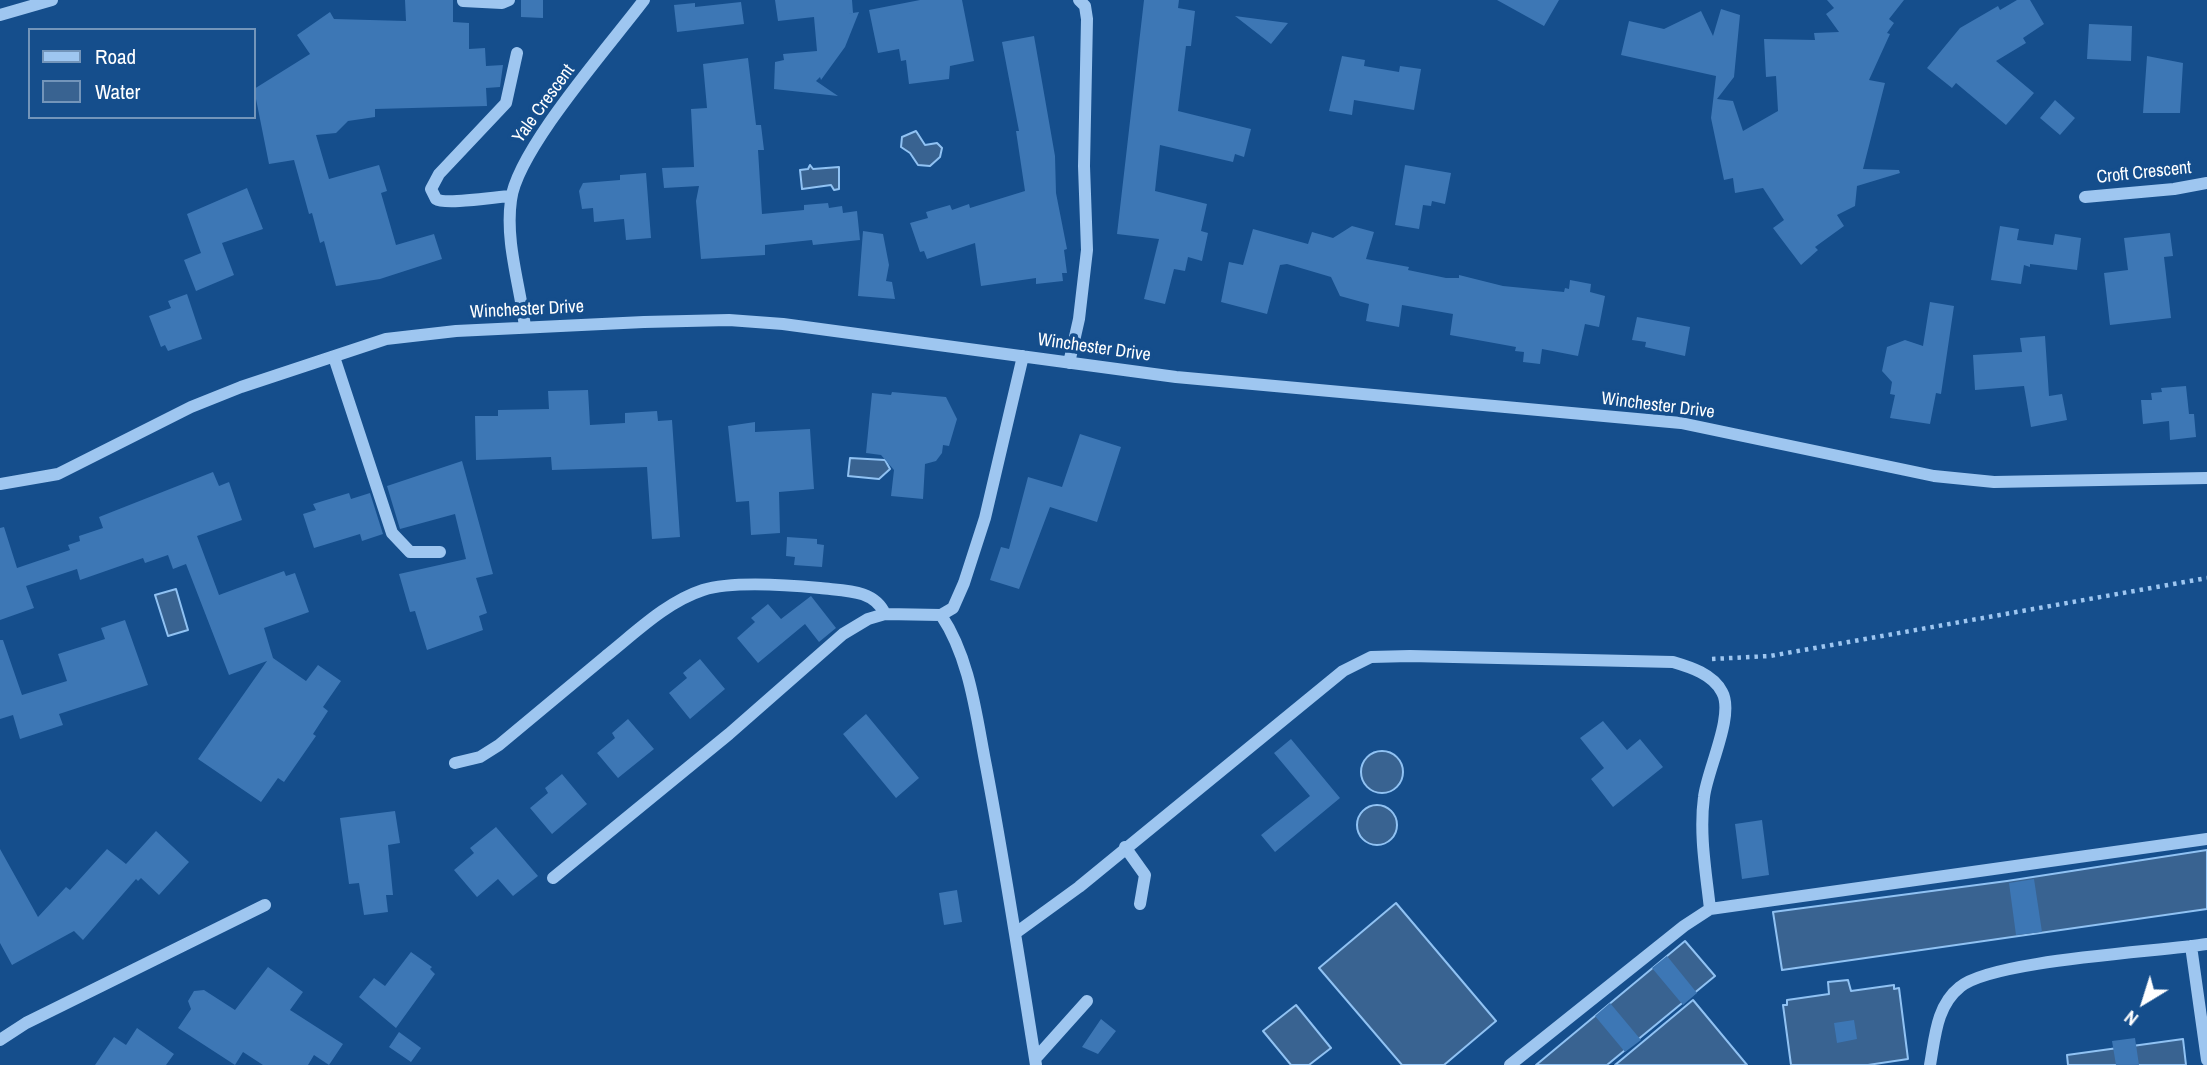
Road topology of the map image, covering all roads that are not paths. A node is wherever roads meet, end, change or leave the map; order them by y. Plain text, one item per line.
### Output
1 (52, 0) edge
2 (509, 0) edge
3 (644, 0) edge
4 (1079, 0) edge
5 (463, 1) edge
6 (0, 16) edge
7 (517, 53) dead end
8 (2207, 183) edge
9 (511, 196) junction
10 (2085, 197) dead end
11 (525, 327) junction
12 (1023, 356) junction
13 (334, 357) junction
14 (1069, 363) junction
15 (2207, 478) edge
16 (0, 484) edge
17 (440, 552) dead end
18 (885, 614) junction
19 (941, 615) junction
20 (455, 763) dead end
21 (2207, 839) edge
22 (1125, 847) junction
23 (553, 878) dead end
24 (1140, 904) dead end
25 (265, 905) dead end
26 (1710, 909) junction
27 (1017, 932) junction
28 (2207, 944) edge
29 (2191, 946) junction
30 (1087, 1001) dead end
31 (0, 1040) edge
32 (2207, 1060) edge
33 (1035, 1062) edge
34 (1510, 1065) edge
35 (1930, 1065) edge

1 - 6 street
2 - 5 street
3 - 9 street, Yale Crescent
4 - 14 street
7 - 9 street
8 - 10 street, Croft Crescent
9 - 11 street, Yale Crescent
11 - 12 street, Winchester Drive
11 - 13 street, Winchester Drive
12 - 14 street, Winchester Drive
12 - 19 street
13 - 16 street, Winchester Drive
13 - 17 street
14 - 15 street, Winchester Drive
18 - 19 street
18 - 20 street
18 - 23 street
19 - 27 street
21 - 26 street
22 - 24 street
22 - 26 street
22 - 27 street
25 - 31 street
26 - 34 street
27 - 33 street
28 - 29 street
29 - 32 street
29 - 35 street
30 - 33 street

